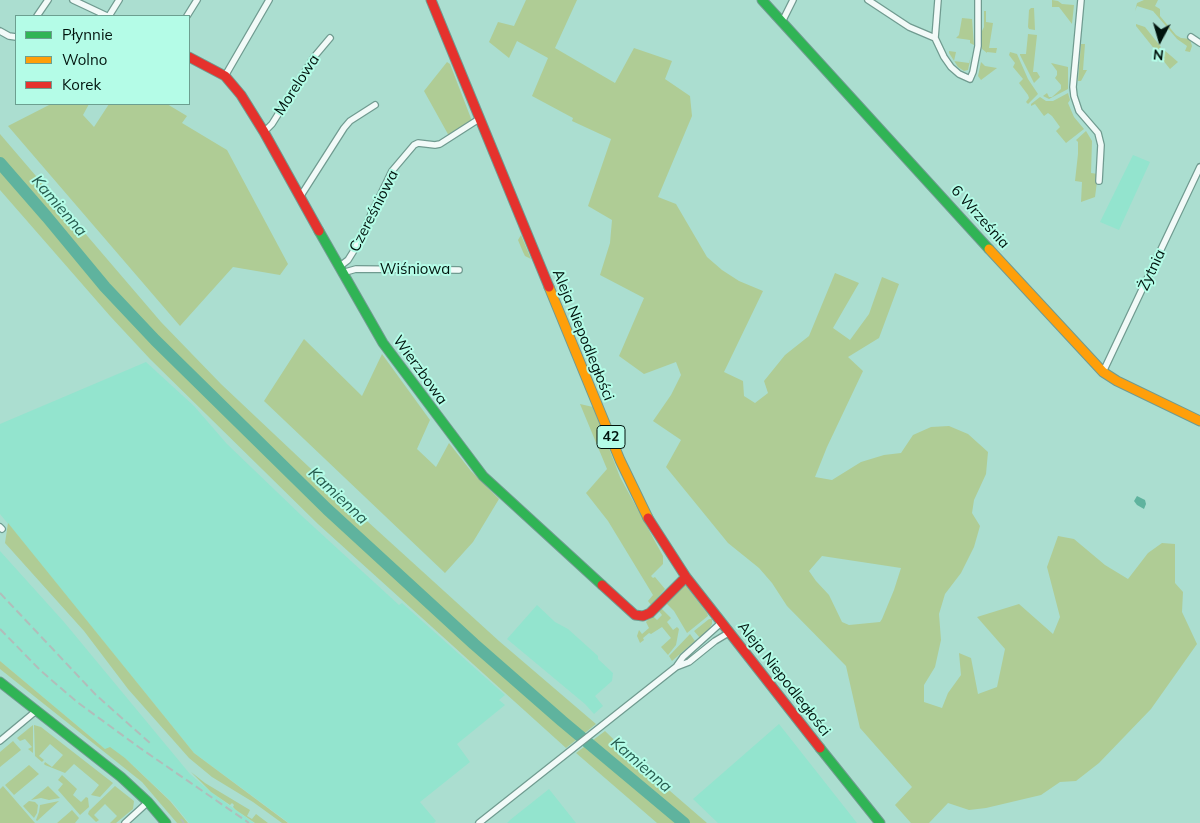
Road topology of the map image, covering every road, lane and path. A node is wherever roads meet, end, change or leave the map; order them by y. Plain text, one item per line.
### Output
1 (48, 0) edge
2 (73, 0) edge
3 (119, 0) edge
4 (197, 0) edge
5 (268, 0) edge
6 (431, 0) edge
7 (762, 0) edge
8 (793, 0) edge
9 (868, 0) edge
10 (938, 0) edge
11 (978, 0) edge
12 (1081, 0) edge
13 (38, 15) edge
14 (106, 15) edge
15 (109, 15) edge
16 (188, 15) edge
17 (782, 22) junction
18 (0, 31) edge
19 (15, 37) edge
20 (1191, 37) dead end
21 (330, 38) dead end
22 (936, 38) junction
23 (1199, 43) edge
24 (190, 58) edge
25 (225, 76) junction
26 (374, 105) dead end
27 (480, 119) junction
28 (264, 132) junction
29 (1200, 167) edge
30 (1099, 181) dead end
31 (300, 197) junction
32 (341, 268) junction
33 (459, 270) dead end
34 (1103, 372) junction
35 (1200, 421) edge
36 (686, 577) junction
37 (722, 622) junction
38 (730, 632) junction
39 (676, 667) junction
40 (0, 682) edge
41 (36, 711) junction
42 (0, 741) edge
43 (148, 802) junction
44 (125, 823) edge
45 (166, 823) edge
46 (479, 823) edge
47 (880, 823) edge

1 - 13 street
2 - 14 street
3 - 15 street
4 - 16 street
5 - 25 street
6 - 27 street, Aleja Niepodległości / 42
7 - 17 street, 6 Września
8 - 17 street
9 - 22 street
10 - 22 street
11 - 22 street
12 - 30 street
17 - 34 street, 6 Września
18 - 19 street
20 - 23 street
21 - 28 street, Morelowa
24 - 25 street, Wierzbowa
25 - 28 street, Wierzbowa
26 - 31 street
27 - 32 street, Czereśniowa
27 - 36 street, Aleja Niepodległości / 42
28 - 31 street, Wierzbowa
29 - 34 street, Żytnia
31 - 32 street, Wierzbowa
32 - 33 street, Wiśniowa
32 - 36 street, Wierzbowa
34 - 35 street, 6 Września
36 - 37 street, Aleja Niepodległości / 42
37 - 38 street, Aleja Niepodległości / 42
37 - 39 street
38 - 39 street
38 - 47 street, Aleja Niepodległości / 42
39 - 46 street
40 - 41 street
41 - 42 street
41 - 43 street
43 - 44 street
43 - 45 street

